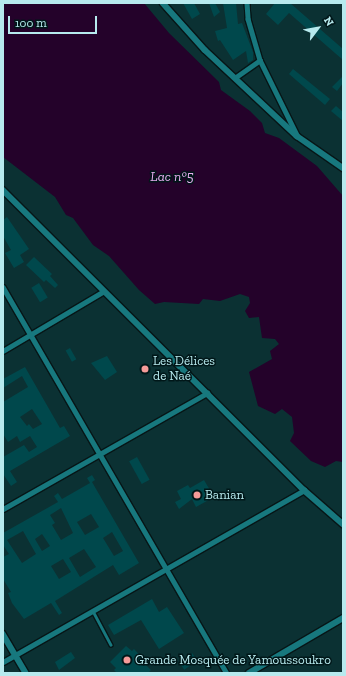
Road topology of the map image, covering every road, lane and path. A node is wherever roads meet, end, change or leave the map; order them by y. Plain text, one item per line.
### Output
1 (163, 3) edge
2 (246, 3) edge
3 (260, 60) junction
4 (236, 77) junction
5 (298, 136) junction
6 (343, 168) edge
7 (4, 193) edge
8 (3, 287) edge
9 (104, 291) junction
10 (30, 334) junction
11 (3, 350) edge
12 (207, 393) junction
13 (100, 454) junction
14 (304, 490) junction
15 (3, 509) edge
16 (343, 525) edge
17 (166, 569) junction
18 (93, 611) junction
19 (343, 618) edge
20 (3, 634) edge
21 (111, 645) dead end
22 (15, 655) junction
23 (3, 662) edge
24 (26, 673) edge
25 (227, 673) edge
26 (249, 673) edge

1 - 4 street
2 - 3 street
3 - 4 street
3 - 5 street
4 - 5 street
5 - 6 street
7 - 9 street
8 - 10 street
9 - 10 street
9 - 12 street
10 - 11 street
10 - 13 street
12 - 13 street
12 - 14 street
13 - 15 street
13 - 17 street
14 - 16 street
14 - 17 street
17 - 18 street
17 - 25 street
18 - 21 lane
18 - 22 street
19 - 26 street
20 - 22 street
22 - 23 street
22 - 24 street

